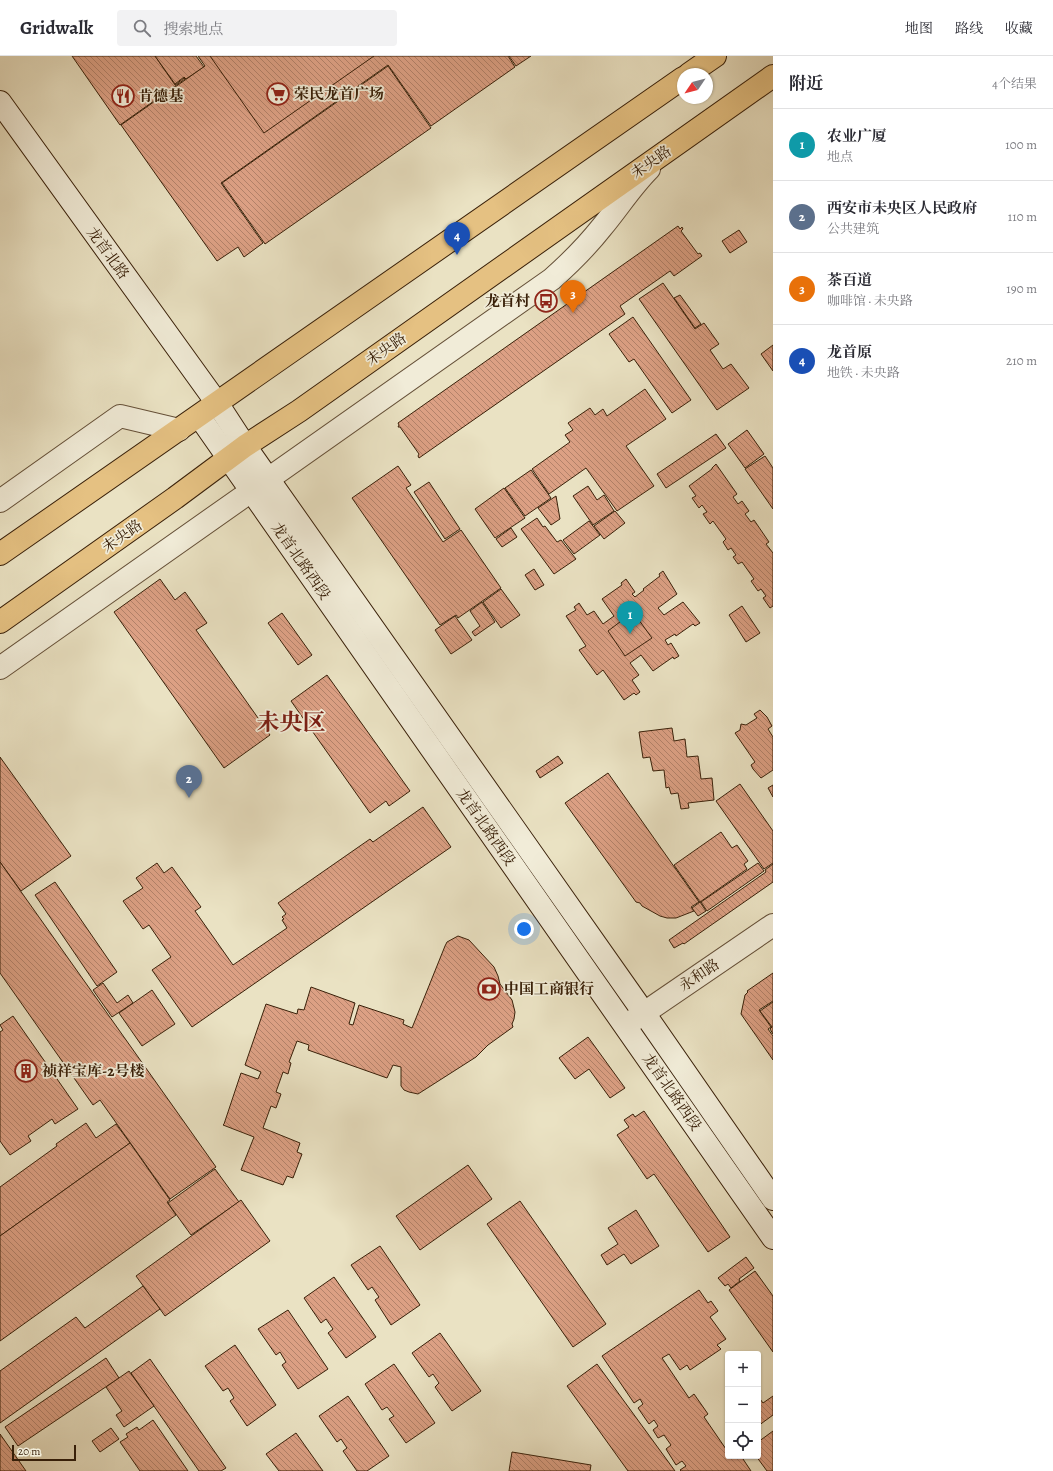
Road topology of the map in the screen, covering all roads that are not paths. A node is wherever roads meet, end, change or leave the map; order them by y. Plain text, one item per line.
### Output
1 (715, 56) edge
2 (698, 68) edge
3 (773, 76) edge
4 (677, 82) edge
5 (0, 102) edge
6 (670, 149) junction
7 (217, 403) junction
8 (199, 416) junction
9 (179, 430) junction
10 (237, 452) junction
11 (260, 485) junction
12 (0, 501) edge
13 (0, 554) edge
14 (0, 622) edge
15 (0, 668) edge
16 (773, 925) edge
17 (644, 1013) junction
18 (626, 1026) junction
19 (773, 1199) edge
20 (773, 1238) edge

1 - 2 main road
3 - 6 main road, 未央路
4 - 7 main road
5 - 7 street, 龙首北路
6 - 10 main road, 未央路
6 - 11 street
7 - 8 main road
7 - 10 street, 龙首北路西段
8 - 9 main road
8 - 10 street, 龙首北路西段
9 - 12 street
9 - 13 main road
10 - 11 street, 龙首北路西段
10 - 14 main road, 未央路
11 - 15 street
11 - 17 street, 龙首北路西段
11 - 18 street, 龙首北路西段
16 - 17 street, 永和路
17 - 18 street, 永和路
17 - 19 street, 龙首北路西段
18 - 20 street, 龙首北路西段

